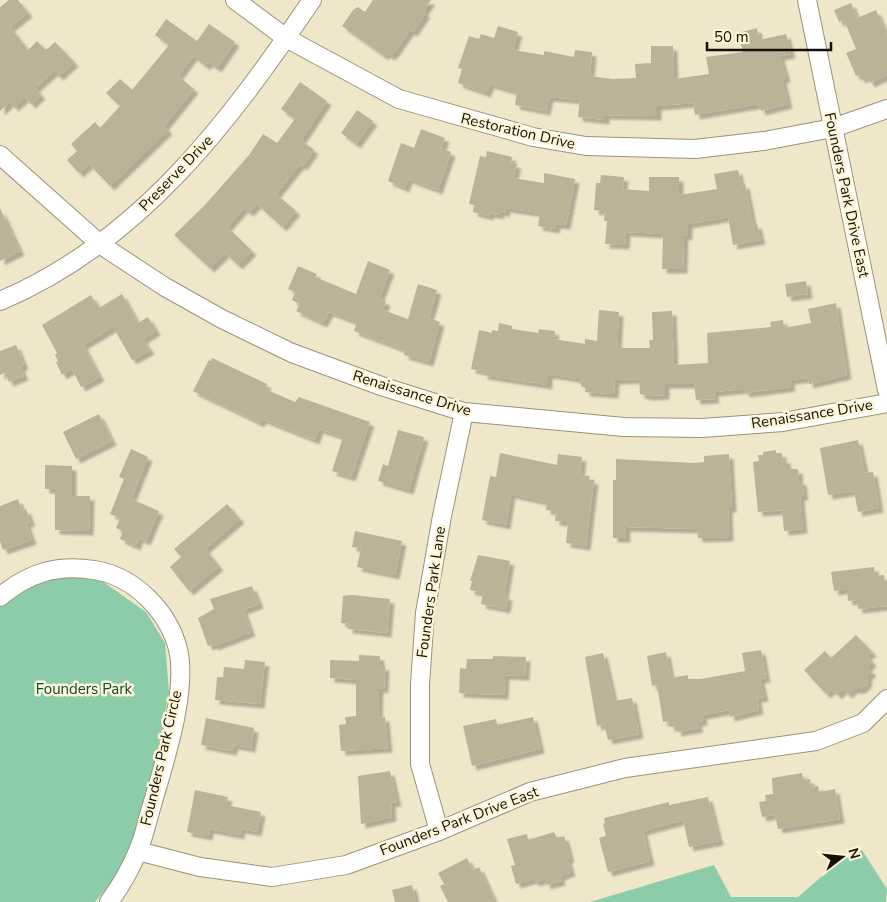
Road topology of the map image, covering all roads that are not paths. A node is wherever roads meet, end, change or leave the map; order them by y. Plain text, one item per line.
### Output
1 (235, 0) edge
2 (312, 0) edge
3 (807, 0) edge
4 (286, 38) junction
5 (887, 109) edge
6 (833, 128) junction
7 (0, 155) edge
8 (101, 245) junction
9 (0, 301) edge
10 (887, 390) edge
11 (887, 403) edge
12 (464, 412) junction
13 (0, 597) edge
14 (887, 699) edge
15 (439, 832) junction
16 (138, 851) junction
17 (109, 902) edge

1 - 4 street, Restoration Drive
2 - 4 street, Preserve Drive
3 - 6 street, Founders Park Drive East
4 - 6 street, Restoration Drive
4 - 8 street, Preserve Drive
5 - 6 street, Restoration Drive
6 - 10 street, Founders Park Drive East
7 - 8 street, Renaissance Drive
8 - 9 street, Preserve Drive
8 - 12 street, Renaissance Drive
11 - 12 street, Renaissance Drive
12 - 15 street, Founders Park Lane
13 - 16 street, Founders Park Circle
14 - 15 street, Founders Park Drive East
15 - 16 street, Founders Park Drive East
16 - 17 street, Founders Park Circle

